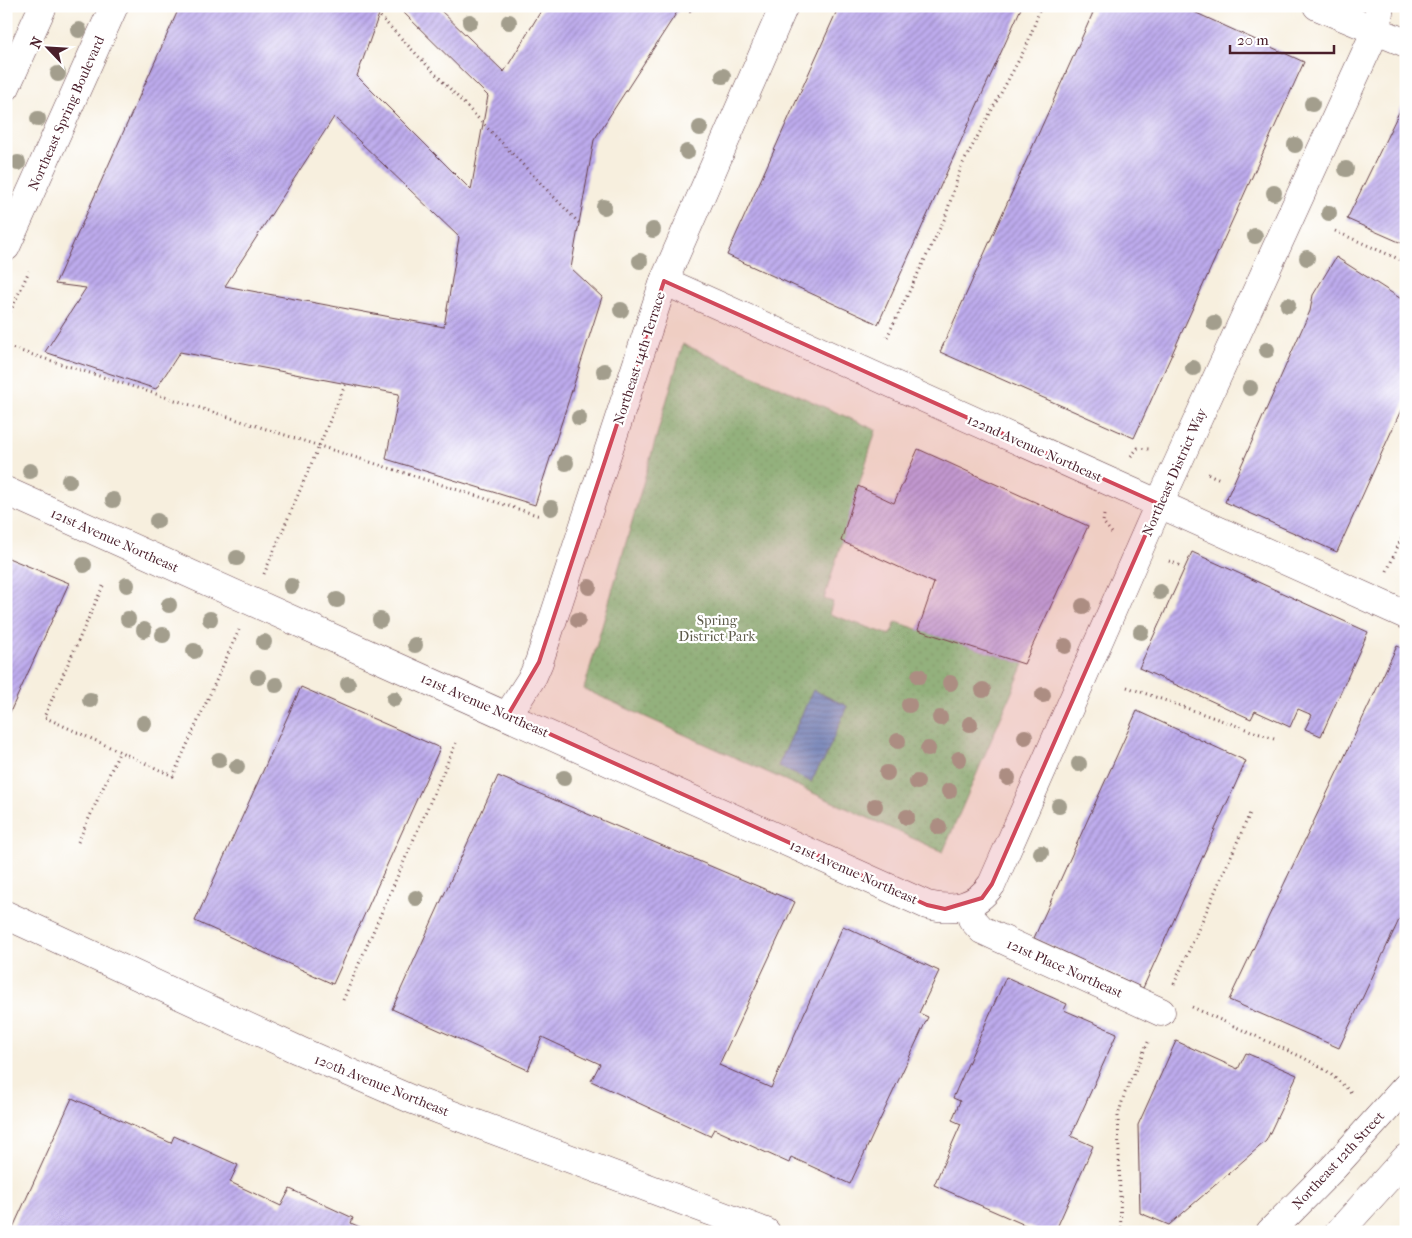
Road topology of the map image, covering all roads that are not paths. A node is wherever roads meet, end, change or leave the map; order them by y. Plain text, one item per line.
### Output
1 (43, 6) edge
2 (114, 6) edge
3 (784, 6) edge
4 (1317, 6) edge
5 (1398, 6) edge
6 (1378, 18) edge
7 (1406, 43) edge
8 (6, 87) edge
9 (6, 247) edge
10 (664, 281) junction
11 (6, 491) edge
12 (1159, 504) junction
13 (1406, 615) edge
14 (508, 715) junction
15 (968, 912) junction
16 (6, 916) edge
17 (1165, 1004) road end
18 (1406, 1087) edge
19 (1406, 1158) edge
20 (766, 1232) edge
21 (1270, 1232) edge
22 (1339, 1232) edge

1 - 8 street
2 - 9 street, Northeast Spring Boulevard
3 - 10 street, Northeast 14th Terrace
4 - 6 street
5 - 6 street, Northeast District Way
6 - 7 street
6 - 12 street, Northeast District Way
10 - 12 street, 122nd Avenue Northeast
10 - 14 street, Northeast 14th Terrace
11 - 14 street, 121st Avenue Northeast
12 - 13 street, 122nd Avenue Northeast
12 - 15 street, Northeast District Way
14 - 15 street, 121st Avenue Northeast
15 - 17 street, 121st Place Northeast
16 - 20 street, 120th Avenue Northeast
18 - 21 street, Northeast 12th Street
19 - 22 street

